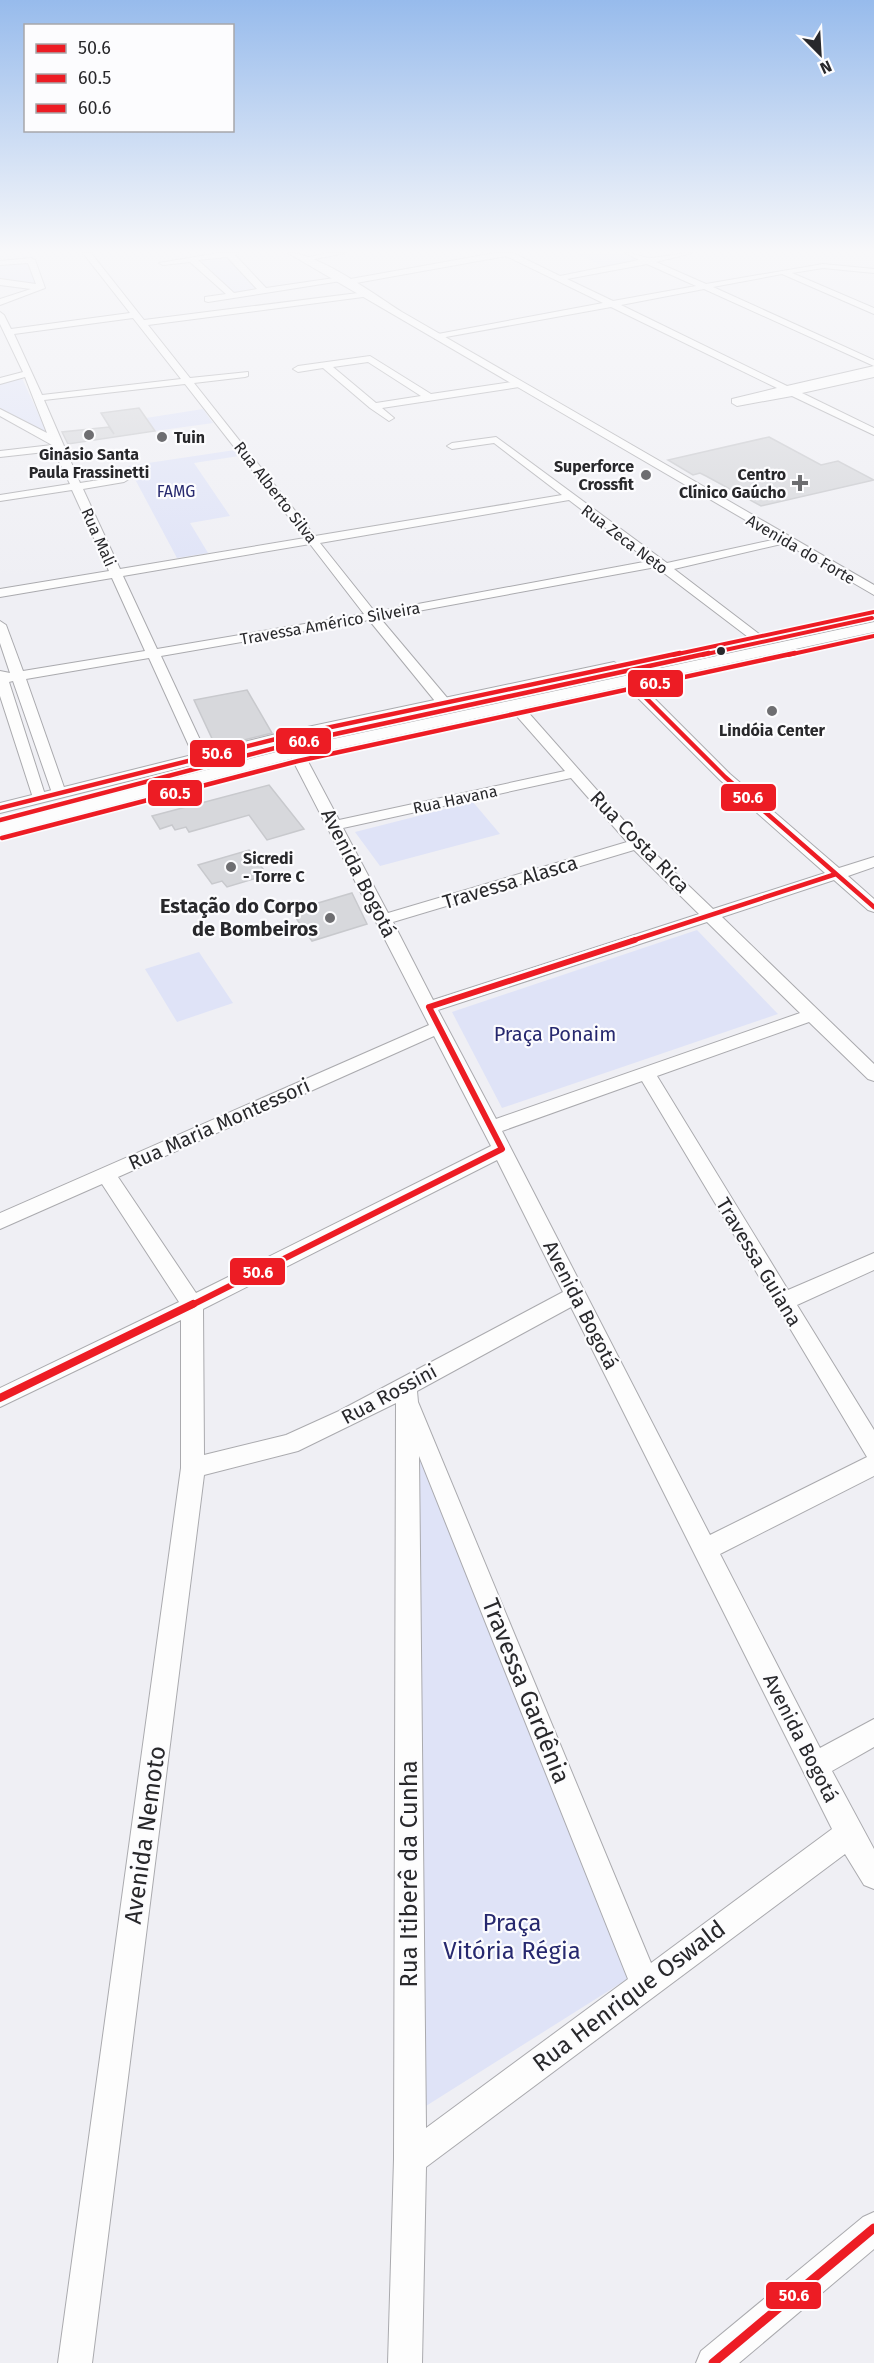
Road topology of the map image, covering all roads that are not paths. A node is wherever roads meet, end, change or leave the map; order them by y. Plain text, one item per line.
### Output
1 (24, 363) edge
2 (174, 363) edge
3 (338, 363) edge
4 (378, 363) edge
5 (483, 363) edge
6 (733, 363) edge
7 (325, 365) junction
8 (383, 366) junction
9 (298, 369) dead end
10 (874, 369) edge
11 (28, 373) junction
12 (245, 374) dead end
13 (335, 374) junction
14 (874, 374) edge
15 (0, 381) edge
16 (189, 381) junction
17 (519, 384) junction
18 (789, 391) junction
19 (39, 398) junction
20 (429, 398) junction
21 (373, 406) junction
22 (0, 412) edge
23 (389, 418) dead end
24 (874, 432) edge
25 (56, 444) junction
26 (452, 446) dead end
27 (0, 454) edge
28 (124, 480) dead end
29 (76, 486) junction
30 (570, 497) junction
31 (0, 498) edge
32 (786, 540) junction
33 (315, 541) junction
34 (660, 565) junction
35 (117, 575) junction
36 (874, 591) edge
37 (0, 593) edge
38 (874, 612) edge
39 (372, 616) junction
40 (0, 625) edge
41 (874, 627) edge
42 (757, 637) junction
43 (153, 655) junction
44 (1, 677) edge
45 (17, 677) junction
46 (629, 681) junction
47 (444, 703) junction
48 (514, 705) junction
49 (36, 729) junction
50 (17, 732) junction
51 (0, 735) edge
52 (284, 737) junction
53 (296, 752) junction
54 (201, 757) junction
55 (576, 773) junction
56 (59, 793) junction
57 (39, 798) junction
58 (0, 808) edge
59 (334, 825) junction
60 (0, 829) edge
61 (637, 844) junction
62 (874, 862) edge
63 (836, 874) junction
64 (874, 908) edge
65 (711, 915) junction
66 (383, 920) junction
67 (429, 1007) junction
68 (811, 1015) junction
69 (439, 1027) junction
70 (646, 1073) junction
71 (874, 1075) edge
72 (491, 1128) junction
73 (502, 1149) junction
74 (106, 1174) junction
75 (0, 1221) edge
76 (874, 1261) edge
77 (576, 1295) junction
78 (783, 1302) junction
79 (192, 1305) junction
80 (406, 1392) junction
81 (0, 1398) edge
82 (874, 1450) edge
83 (874, 1466) edge
84 (193, 1468) junction
85 (705, 1549) junction
86 (874, 1732) edge
87 (815, 1766) junction
88 (849, 1834) junction
89 (874, 1875) edge
90 (645, 1984) junction
91 (410, 2159) junction
92 (874, 2228) edge
93 (75, 2363) edge
94 (405, 2363) edge
95 (713, 2363) edge

1 - 11 street, Rua Mali
2 - 16 street, Rua Alberto Silva
3 - 7 street
4 - 8 street
5 - 17 main road, Avenida do Forte
6 - 18 street
7 - 9 street
7 - 13 street
8 - 13 street
8 - 20 street
10 - 18 street
11 - 15 street
11 - 19 street, Rua Mali
12 - 16 street
13 - 21 street
14 - 18 street
16 - 19 street
16 - 33 street, Rua Alberto Silva
17 - 20 street
17 - 32 main road, Avenida do Forte
18 - 24 street
19 - 25 street, Rua Mali
20 - 21 street
21 - 23 street
22 - 25 street
25 - 27 street
25 - 29 street, Rua Mali
26 - 30 street, Rua Zeca Neto
28 - 29 street
29 - 31 street
29 - 35 street, Rua Mali
30 - 33 street
30 - 34 street, Rua Zeca Neto
32 - 34 street, Travessa Américo Silveira
32 - 36 main road, Avenida do Forte
33 - 35 street
33 - 39 street, Rua Alberto Silva
34 - 39 street, Travessa Américo Silveira
34 - 42 street, Rua Zeca Neto
35 - 37 street
35 - 43 street, Rua Mali
38 - 42 main road
39 - 43 street, Travessa Américo Silveira
39 - 47 street, Rua Alberto Silva
40 - 45 street
41 - 46 main road
42 - 47 main road
43 - 45 street, Travessa Américo Silveira
43 - 54 street, Rua Mali
44 - 45 street, Travessa Américo Silveira
44 - 50 street
45 - 49 street
46 - 48 main road
46 - 63 street
47 - 52 main road
48 - 53 main road
48 - 55 street, Rua Costa Rica
49 - 50 street
49 - 56 street
50 - 51 street
50 - 57 street
52 - 53 street, Avenida Bogotá
52 - 54 main road
53 - 59 street, Avenida Bogotá
53 - 60 main road
54 - 56 main road
55 - 59 street, Rua Havana
55 - 61 street, Rua Costa Rica
56 - 57 main road
57 - 58 main road
59 - 66 street, Avenida Bogotá
61 - 65 street, Rua Costa Rica
61 - 66 street, Travessa Alasca
62 - 63 street
63 - 64 street
63 - 65 street
65 - 67 street
65 - 68 street, Rua Costa Rica
66 - 67 street, Avenida Bogotá
67 - 69 street, Avenida Bogotá
68 - 70 street
68 - 71 street, Rua Costa Rica
69 - 72 street, Avenida Bogotá
69 - 74 street, Rua Maria Montessori
70 - 72 street
70 - 78 street, Travessa Guiana
72 - 73 street, Avenida Bogotá
73 - 77 street, Avenida Bogotá
73 - 79 street
74 - 75 street, Rua Maria Montessori
74 - 79 street
76 - 78 street
77 - 80 street, Rua Rossini
77 - 85 street, Avenida Bogotá
78 - 82 street, Travessa Guiana
79 - 81 street
79 - 84 street, Avenida Nemoto
80 - 84 street, Rua Rossini
80 - 90 street, Travessa Gardênia
80 - 91 street, Rua Itiberê da Cunha
83 - 85 street
84 - 93 street, Avenida Nemoto
85 - 87 street, Avenida Bogotá
86 - 87 street
87 - 88 street, Avenida Bogotá
88 - 89 street, Avenida Bogotá
88 - 90 street, Rua Henrique Oswald
90 - 91 street, Rua Henrique Oswald
91 - 94 street, Rua Itiberê da Cunha
92 - 95 street

